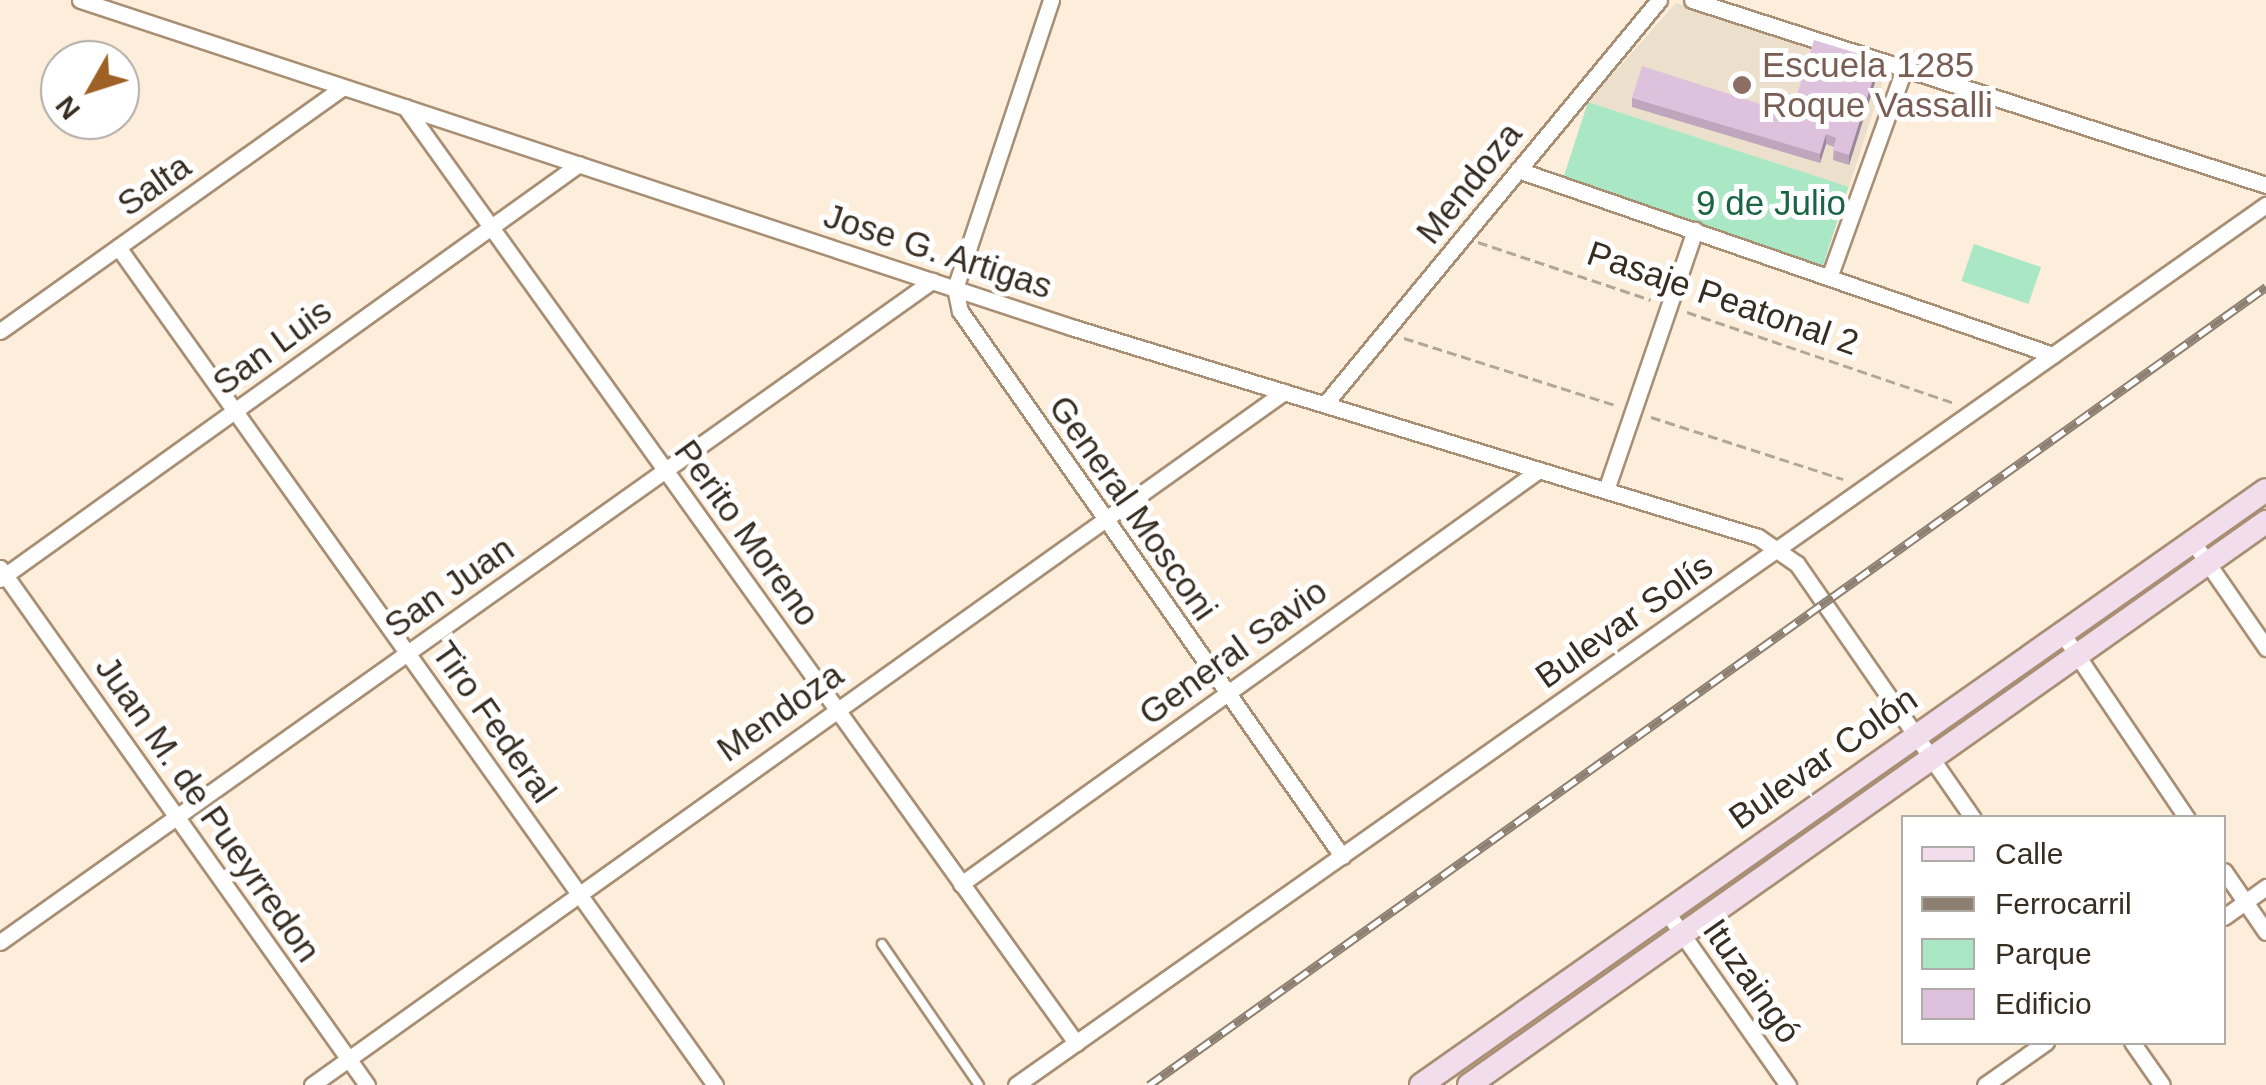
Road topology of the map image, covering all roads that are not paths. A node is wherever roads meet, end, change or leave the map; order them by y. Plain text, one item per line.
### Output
1 (80, 0) edge
2 (1051, 0) edge
3 (1658, 0) edge
4 (1692, 0) edge
5 (1904, 68) junction
6 (342, 88) junction
7 (405, 107) junction
8 (579, 164) junction
9 (1518, 170) junction
10 (2266, 186) edge
11 (2266, 205) edge
12 (490, 226) junction
13 (1696, 230) junction
14 (118, 247) junction
15 (1830, 275) junction
16 (932, 281) junction
17 (955, 288) junction
18 (0, 331) edge
19 (2054, 355) junction
20 (1284, 392) junction
21 (1325, 404) junction
22 (236, 410) junction
23 (665, 470) junction
24 (1539, 470) junction
25 (1606, 490) junction
26 (2266, 490) edge
27 (1103, 520) junction
28 (2266, 522) edge
29 (2193, 542) junction
30 (1780, 547) junction
31 (2207, 564) junction
32 (2, 574) edge
33 (2062, 633) junction
34 (2266, 648) edge
35 (408, 652) junction
36 (2076, 656) junction
37 (1226, 694) junction
38 (836, 708) junction
39 (1916, 736) junction
40 (1931, 759) junction
41 (1970, 815) edge
42 (2185, 815) edge
43 (177, 816) junction
44 (1342, 856) junction
45 (2226, 874) edge
46 (962, 884) junction
47 (2266, 887) edge
48 (579, 892) junction
49 (2245, 902) junction
50 (1666, 911) junction
51 (2226, 916) edge
52 (2266, 932) edge
53 (1683, 934) junction
54 (0, 942) edge
55 (882, 944) dead end
56 (1076, 1043) junction
57 (2042, 1045) edge
58 (2134, 1045) edge
59 (349, 1059) junction
60 (312, 1085) edge
61 (368, 1085) edge
62 (715, 1085) edge
63 (980, 1085) edge
64 (1016, 1085) edge
65 (1420, 1085) edge
66 (1469, 1085) edge
67 (1788, 1085) edge
68 (1985, 1085) edge
69 (2162, 1085) edge

1 - 6 street, Jose G. Artigas
2 - 17 street
3 - 9 street, Mendoza
4 - 5 street
5 - 10 street
5 - 15 street
6 - 7 street, Jose G. Artigas
6 - 14 street, Salta
7 - 8 street, Jose G. Artigas
7 - 12 street, Perito Moreno
8 - 12 street, San Luis
8 - 16 street, Jose G. Artigas
9 - 13 street
9 - 21 street, Mendoza
11 - 19 street, Bulevar Solís
12 - 22 street, San Luis
12 - 23 street, Perito Moreno
13 - 15 street
13 - 25 street
14 - 18 street, Salta
14 - 22 street, Tiro Federal
15 - 19 street
16 - 17 street, Jose G. Artigas
16 - 23 street, San Juan
17 - 20 street, Jose G. Artigas
17 - 27 street, General Mosconi
19 - 30 street, Bulevar Solís
20 - 21 street, Jose G. Artigas
20 - 27 street, Mendoza
21 - 24 street, Jose G. Artigas
22 - 32 street, San Luis
22 - 35 street, Tiro Federal
23 - 35 street, San Juan
23 - 38 street, Perito Moreno
24 - 25 street, Jose G. Artigas
24 - 37 street, General Savio
25 - 30 street, Jose G. Artigas
26 - 29 main road, Bulevar Colón
27 - 37 street, General Mosconi
27 - 38 street, Mendoza
28 - 31 main road, Bulevar Colón
29 - 31 street
29 - 33 main road, Bulevar Colón
30 - 39 street
30 - 44 street, Bulevar Solís
31 - 34 street
31 - 36 main road, Bulevar Colón
32 - 43 street, Juan M. de Pueyrredon
33 - 36 street
33 - 39 main road, Bulevar Colón
35 - 43 street, San Juan
35 - 48 street, Tiro Federal
36 - 40 main road, Bulevar Colón
36 - 42 street
37 - 44 street, General Mosconi
37 - 46 street, General Savio
38 - 46 street, Perito Moreno
38 - 48 street, Mendoza
39 - 40 street
39 - 50 main road, Bulevar Colón
40 - 41 street
40 - 53 main road, Bulevar Colón
43 - 54 street, San Juan
43 - 59 street, Juan M. de Pueyrredon
44 - 56 street, Bulevar Solís
45 - 49 street
46 - 56 street, Perito Moreno
47 - 49 street
48 - 59 street, Mendoza
48 - 62 street, Tiro Federal
49 - 51 street
49 - 52 street
50 - 53 street, Ituzaingó
50 - 65 main road, Bulevar Colón
53 - 66 main road, Bulevar Colón
53 - 67 street, Ituzaingó
55 - 63 lane
56 - 64 street, Bulevar Solís
57 - 68 street
58 - 69 street
59 - 60 street, Mendoza
59 - 61 street, Juan M. de Pueyrredon

